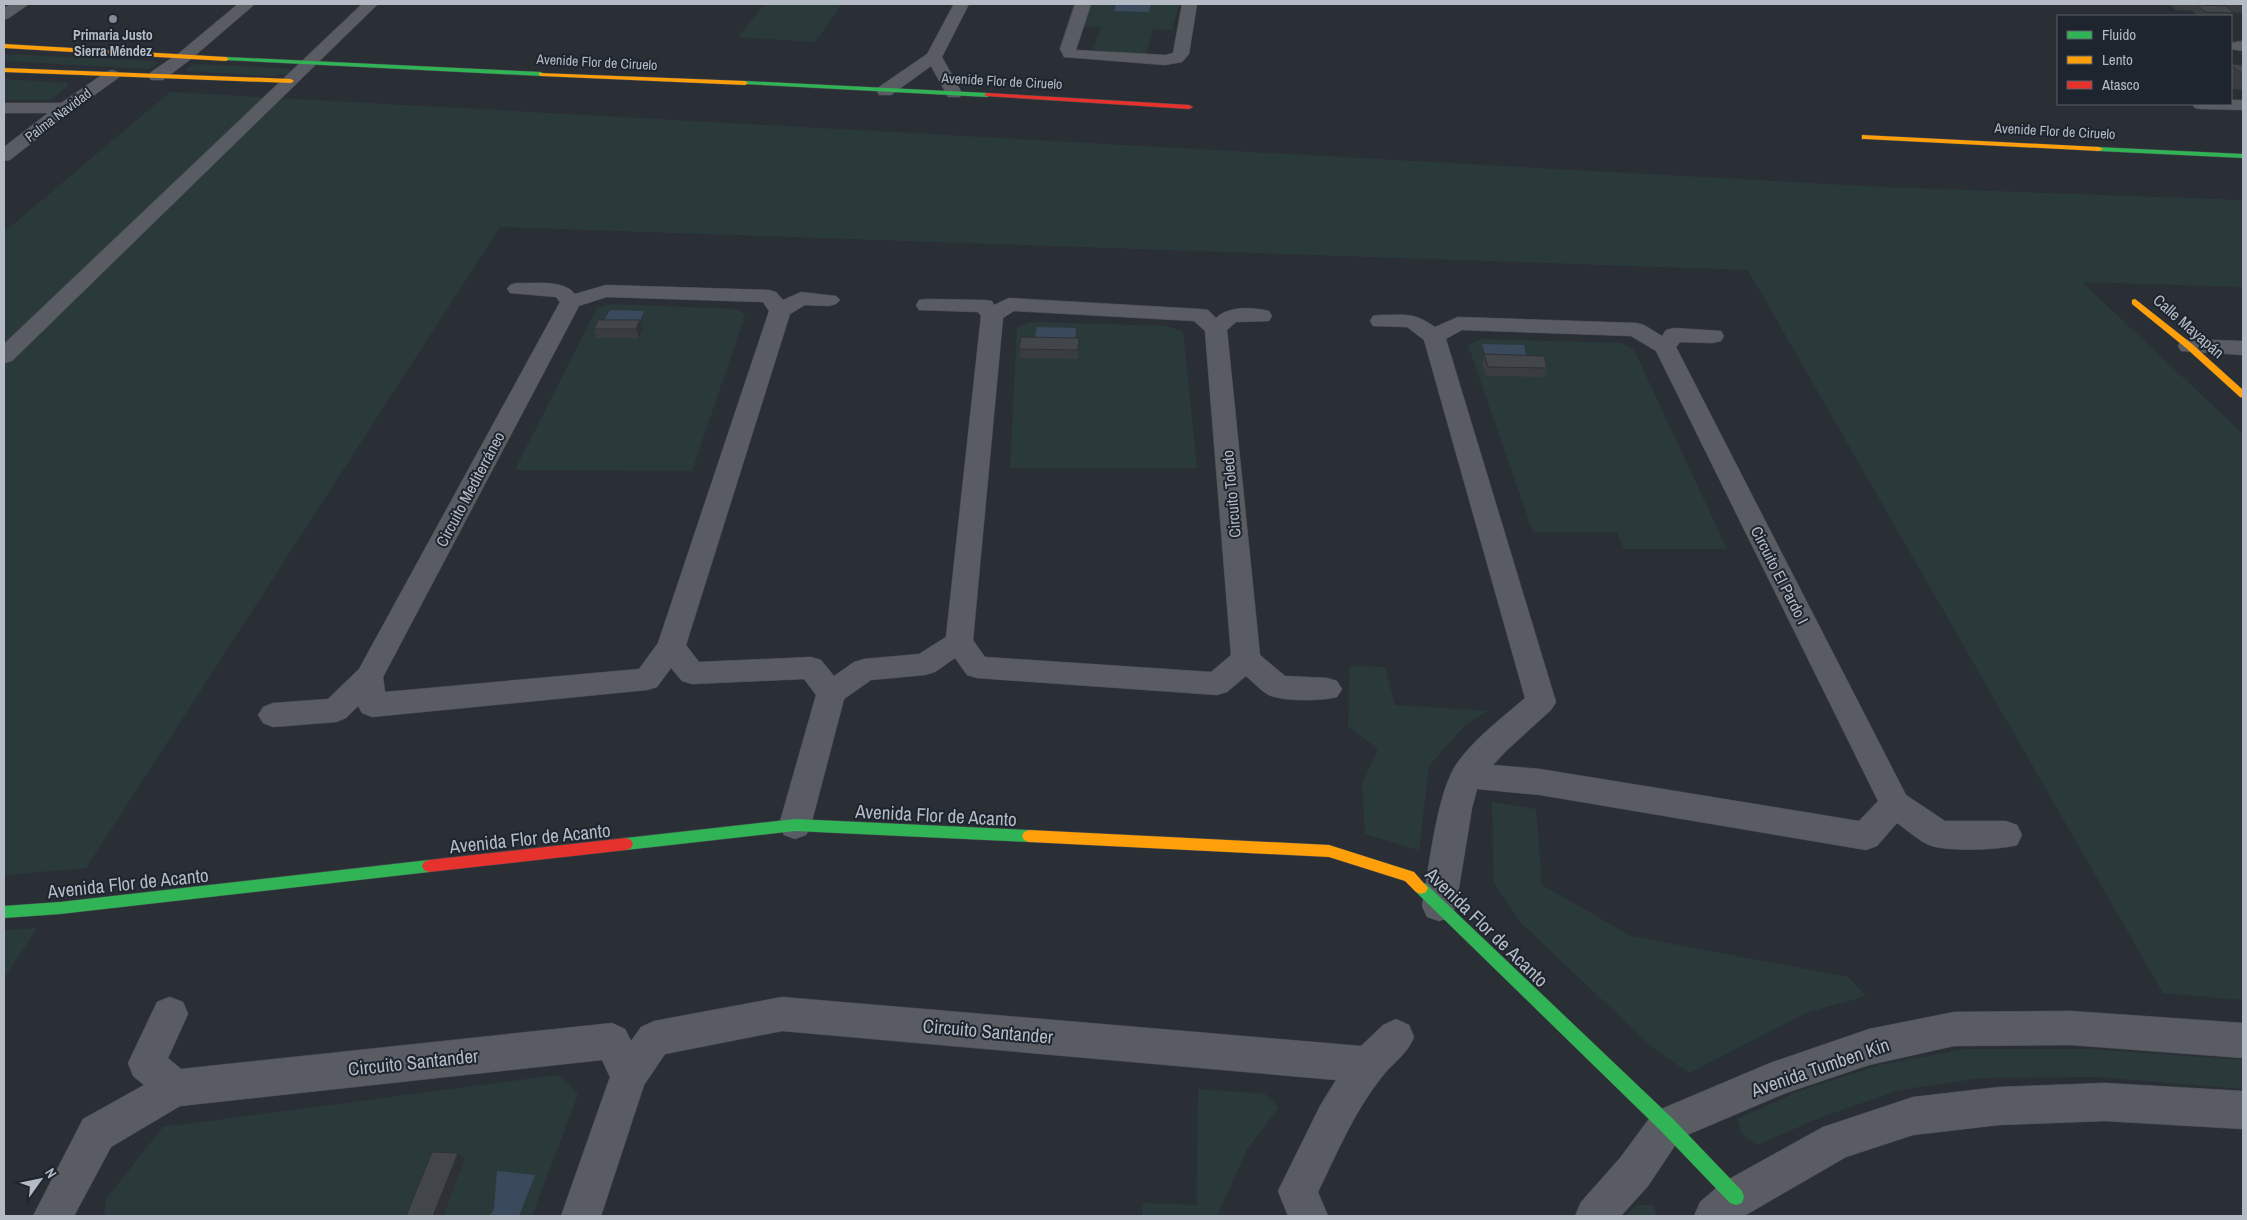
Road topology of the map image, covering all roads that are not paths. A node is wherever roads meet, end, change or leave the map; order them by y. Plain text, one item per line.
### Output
1 (21, 4) edge
2 (247, 4) edge
3 (370, 4) edge
4 (961, 4) edge
5 (1083, 4) edge
6 (1190, 4) edge
7 (4, 15) edge
8 (4, 46) edge
9 (186, 56) junction
10 (934, 57) junction
11 (310, 63) junction
12 (4, 70) edge
13 (112, 75) junction
14 (157, 76) junction
15 (291, 82) junction
16 (885, 91) junction
17 (954, 93) junction
18 (1189, 107) dead end
19 (4, 108) edge
20 (65, 108) junction
21 (1866, 137) dead end
22 (4, 156) edge
23 (2243, 156) edge
24 (517, 289) dead end
25 (829, 300) dead end
26 (571, 302) junction
27 (2136, 302) dead end
28 (927, 305) dead end
29 (780, 311) junction
30 (992, 316) junction
31 (1261, 316) dead end
32 (1381, 321) dead end
33 (1216, 329) junction
34 (1713, 336) dead end
35 (1434, 337) junction
36 (2189, 346) junction
37 (1665, 347) junction
38 (2243, 348) edge
39 (4, 356) edge
40 (2243, 396) edge
41 (960, 642) junction
42 (671, 647) junction
43 (1246, 659) junction
44 (370, 677) junction
45 (1327, 689) dead end
46 (831, 693) junction
47 (273, 715) dead end
48 (1466, 775) junction
49 (1895, 804) junction
50 (795, 825) junction
51 (2006, 835) dead end
52 (1439, 906) junction
53 (4, 912) edge
54 (170, 1014) dead end
55 (1396, 1036) dead end
56 (2243, 1041) edge
57 (1368, 1065) junction
58 (629, 1076) junction
59 (175, 1088) junction
60 (2243, 1110) edge
61 (1668, 1125) junction
62 (1725, 1207) edge
63 (54, 1216) edge
64 (582, 1216) edge
65 (1308, 1216) edge
66 (1595, 1216) edge

1 - 7 street
2 - 9 street
3 - 11 street
4 - 10 street
5 - 6 street
8 - 9 main road, Avenide Flor de Ciruelo
9 - 11 main road, Avenide Flor de Ciruelo
9 - 14 street
10 - 16 street
10 - 17 street
11 - 15 street
11 - 16 main road, Avenide Flor de Ciruelo
12 - 13 main road
13 - 14 main road
13 - 20 street, Palma Navidad
14 - 15 main road
15 - 39 street
16 - 17 main road, Avenide Flor de Ciruelo
17 - 18 main road, Avenide Flor de Ciruelo
19 - 20 street
20 - 22 street, Palma Navidad
21 - 23 main road, Avenide Flor de Ciruelo
24 - 26 street
25 - 29 street
26 - 29 street
26 - 44 street, Circuito Mediterráneo
27 - 36 main road, Calle Mayapán
28 - 30 street
29 - 42 street
30 - 33 street
30 - 41 street
31 - 33 street
32 - 35 street
33 - 43 street, Circuito Toledo
34 - 37 street
35 - 37 street
35 - 48 street
36 - 38 street
36 - 40 main road, Calle Mayapán
37 - 49 street, Circuito El Pardo I
41 - 43 street
41 - 46 street
42 - 44 street
42 - 46 street
43 - 45 street
44 - 47 street, Circuito Mediterráneo
46 - 50 street
48 - 49 street
48 - 52 street
49 - 51 street, Circuito El Pardo I
50 - 52 main road, Avenida Flor de Acanto
50 - 53 main road, Avenida Flor de Acanto
52 - 61 main road, Avenida Flor de Acanto
54 - 59 street
55 - 57 street
56 - 61 street, Avenida Tumben Kin
57 - 58 street, Circuito Santander
57 - 65 street
58 - 59 street, Circuito Santander
58 - 64 street, Circuito Santander
59 - 63 street, Circuito Santander
60 - 62 street
61 - 62 main road, Avenida Flor de Acanto
61 - 66 street

